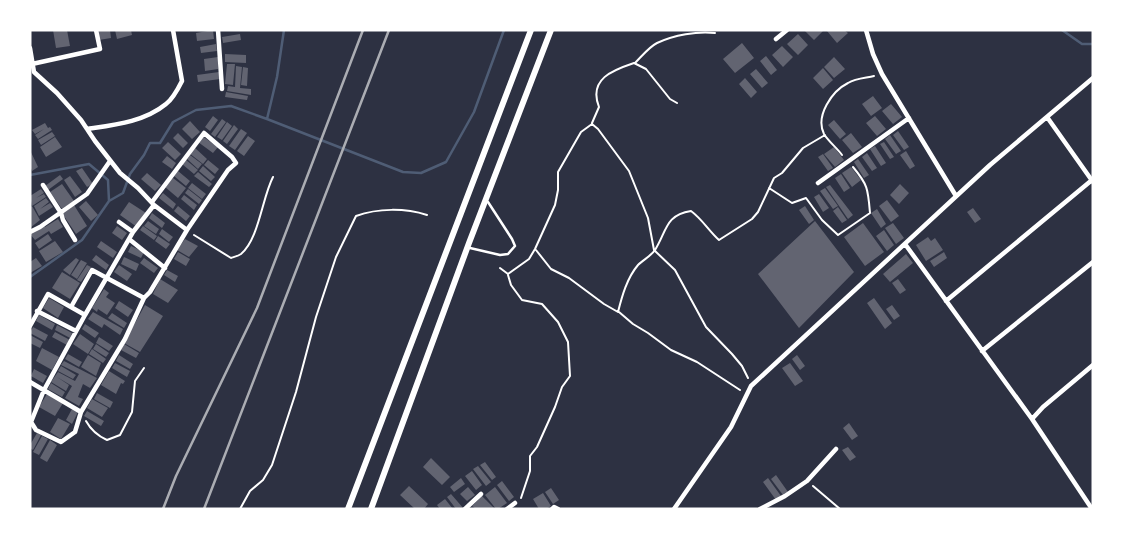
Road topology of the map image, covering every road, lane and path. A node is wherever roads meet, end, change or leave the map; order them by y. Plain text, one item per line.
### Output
1 (96, 30) edge
2 (173, 30) edge
3 (218, 30) edge
4 (531, 30) edge
5 (551, 30) edge
6 (787, 30) edge
7 (866, 30) edge
8 (715, 33) dead end
9 (776, 39) dead end
10 (30, 48) edge
11 (634, 63) junction
12 (32, 64) junction
13 (32, 73) edge
14 (1093, 78) edge
15 (222, 89) dead end
16 (677, 103) dead end
17 (1047, 117) junction
18 (909, 118) junction
19 (592, 124) junction
20 (87, 129) junction
21 (825, 135) dead end
22 (110, 161) junction
23 (273, 177) dead end
24 (1093, 181) edge
25 (818, 183) dead end
26 (43, 185) dead end
27 (956, 196) junction
28 (486, 199) junction
29 (153, 203) junction
30 (61, 213) junction
31 (427, 215) dead end
32 (119, 222) dead end
33 (187, 230) junction
34 (30, 232) edge
35 (133, 232) junction
36 (129, 239) junction
37 (75, 240) dead end
38 (905, 244) junction
39 (467, 247) junction
40 (535, 249) junction
41 (654, 250) junction
42 (1093, 262) edge
43 (164, 268) junction
44 (500, 268) dead end
45 (508, 274) junction
46 (107, 276) junction
47 (144, 298) junction
48 (946, 301) junction
49 (71, 307) junction
50 (37, 311) junction
51 (618, 312) junction
52 (85, 315) junction
53 (30, 326) edge
54 (76, 331) junction
55 (982, 351) junction
56 (1093, 365) edge
57 (144, 368) dead end
58 (30, 382) edge
59 (751, 386) junction
60 (44, 390) junction
61 (746, 394) junction
62 (81, 412) junction
63 (1032, 419) junction
64 (836, 449) dead end
65 (807, 481) junction
66 (481, 494) dead end
67 (515, 503) joint
68 (240, 509) edge
69 (348, 509) edge
70 (371, 509) edge
71 (465, 509) edge
72 (507, 509) edge
73 (552, 509) edge
74 (558, 509) edge
75 (674, 509) edge
76 (760, 509) edge
77 (840, 509) edge
78 (1092, 509) edge

1 - 12 street
2 - 20 street
3 - 15 street
4 - 69 street
5 - 28 street
6 - 9 street
7 - 18 street
8 - 11 path
10 - 12 street
11 - 16 path
11 - 19 path
12 - 13 street
13 - 20 street
14 - 17 street
17 - 24 street
17 - 27 street
18 - 25 street
18 - 27 street
19 - 40 path
19 - 41 path
20 - 22 street
21 - 41 path
22 - 29 street
22 - 30 street
23 - 33 path
24 - 48 street
26 - 30 street
27 - 38 street
28 - 39 street
28 - 39 lane
29 - 33 street
29 - 33 street
29 - 35 street
30 - 34 street
30 - 37 street
31 - 68 path
32 - 35 street
33 - 43 street
35 - 36 street
36 - 43 street
36 - 46 street
38 - 48 street
38 - 59 street
39 - 70 street
40 - 45 path
40 - 51 path
41 - 51 path
41 - 59 path
42 - 55 street
43 - 47 street
44 - 45 path
45 - 67 path
46 - 47 street
46 - 49 street
46 - 52 street
47 - 62 street
48 - 55 street
49 - 50 street
49 - 52 street
50 - 53 street
50 - 54 street
51 - 61 path
52 - 54 street
54 - 60 street
55 - 63 street
56 - 63 street
57 - 62 path
58 - 60 street
59 - 61 street
60 - 62 street
60 - 62 street
61 - 75 street
63 - 78 street
64 - 65 street
65 - 76 street
65 - 77 path
66 - 71 street
67 - 72 street
73 - 74 street

